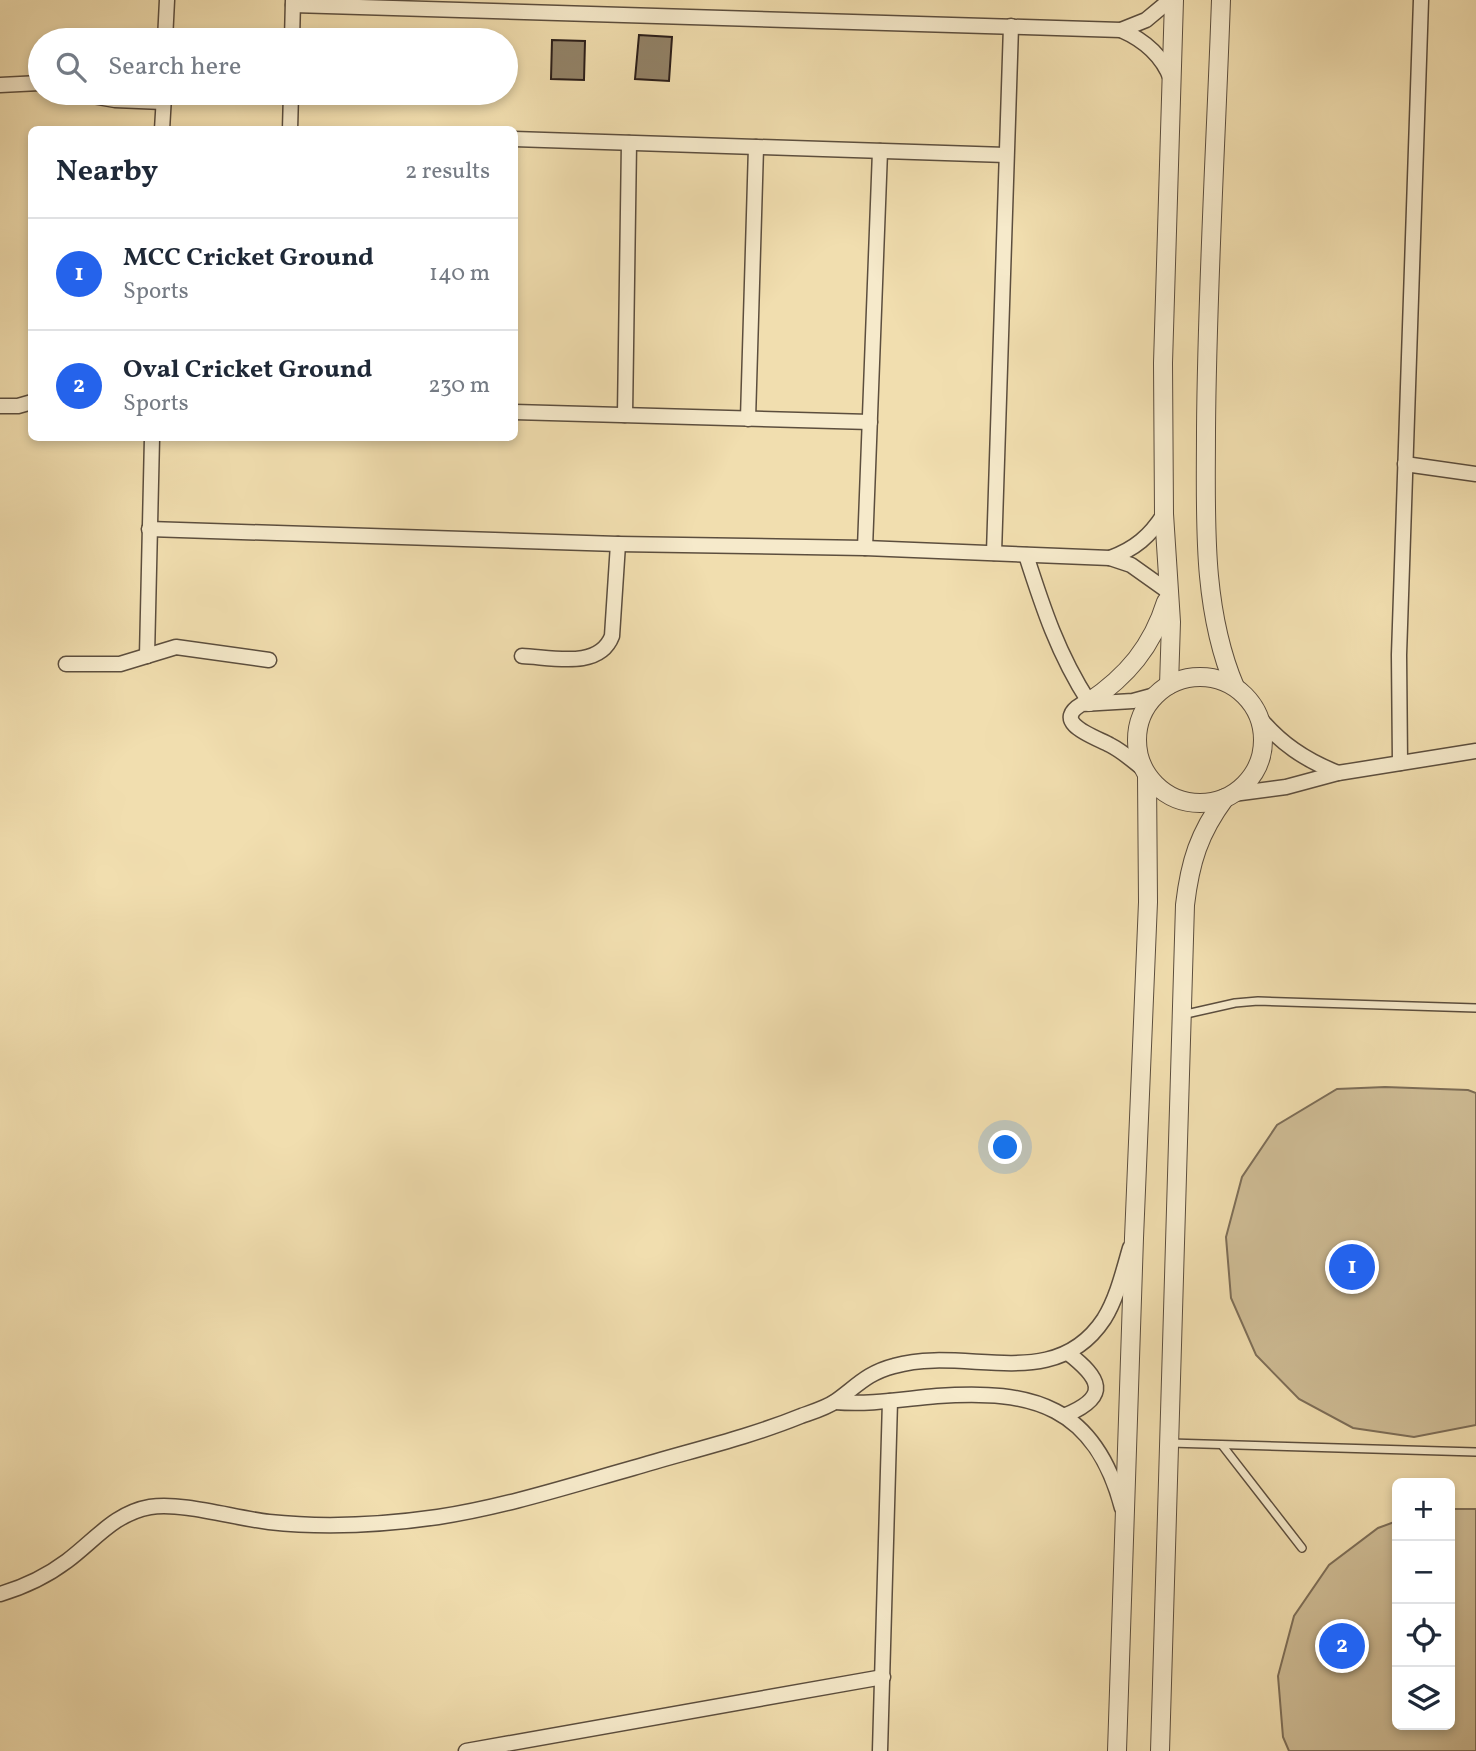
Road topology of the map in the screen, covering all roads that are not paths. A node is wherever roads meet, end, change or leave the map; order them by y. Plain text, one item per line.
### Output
1 (167, 0) edge
2 (1172, 0) edge
3 (1221, 0) edge
4 (1421, 0) edge
5 (293, 3) edge
6 (584, 7) edge
7 (1011, 26) junction
8 (166, 28) edge
9 (292, 28) edge
10 (1121, 30) junction
11 (1173, 83) junction
12 (28, 84) edge
13 (0, 85) edge
14 (163, 105) edge
15 (291, 105) edge
16 (162, 126) edge
17 (290, 126) edge
18 (518, 139) edge
19 (629, 143) junction
20 (756, 147) junction
21 (880, 151) junction
22 (1006, 155) junction
23 (28, 402) edge
24 (0, 406) edge
25 (518, 412) edge
26 (625, 415) junction
27 (748, 419) junction
28 (870, 422) junction
29 (152, 441) edge
30 (1405, 464) junction
31 (1476, 474) edge
32 (1164, 514) junction
33 (149, 529) junction
34 (618, 544) junction
35 (865, 548) junction
36 (994, 552) junction
37 (1026, 555) junction
38 (1110, 558) junction
39 (1170, 592) junction
40 (147, 656) junction
41 (522, 656) dead end
42 (269, 660) dead end
43 (66, 664) dead end
44 (1234, 687) junction
45 (1162, 690) junction
46 (1089, 702) junction
47 (1258, 716) junction
48 (1476, 751) edge
49 (1400, 763) junction
50 (1145, 772) junction
51 (1338, 773) junction
52 (1229, 796) junction
53 (1476, 1008) edge
54 (1182, 1015) junction
55 (1133, 1238) junction
56 (1068, 1353) junction
57 (890, 1401) junction
58 (835, 1402) junction
59 (1066, 1415) junction
60 (1170, 1443) junction
61 (1222, 1444) junction
62 (1476, 1452) edge
63 (1125, 1524) junction
64 (1302, 1548) dead end
65 (0, 1594) edge
66 (883, 1677) junction
67 (466, 1751) edge
68 (880, 1751) edge
69 (1117, 1751) edge
70 (1160, 1751) edge

1 - 8 street
2 - 10 street
2 - 11 street
3 - 44 street
4 - 30 street
5 - 6 street
5 - 9 street
6 - 7 street
7 - 10 street
7 - 22 street
10 - 11 street
11 - 32 street
12 - 13 street
14 - 16 street
15 - 17 street
18 - 19 street
19 - 20 street
19 - 26 street
20 - 21 street
20 - 27 street
21 - 22 street
21 - 28 street
22 - 36 street
23 - 24 street
25 - 26 street
26 - 27 street
27 - 28 street
28 - 35 street
29 - 33 street
30 - 31 street
30 - 49 street
32 - 38 street
32 - 39 street
33 - 34 street
33 - 40 street
34 - 35 street
34 - 41 street
35 - 36 street
36 - 37 street
37 - 38 street
37 - 46 street
38 - 39 street
39 - 45 street
39 - 46 street
40 - 42 street
40 - 43 street
44 - 45 street
44 - 47 street
45 - 46 street
45 - 50 street
46 - 50 street
47 - 51 street
47 - 52 street
48 - 49 street
49 - 51 street
50 - 52 street
50 - 55 street
51 - 52 street
52 - 54 street
53 - 54 lane
54 - 60 street
55 - 56 street
55 - 63 street
56 - 58 street
56 - 59 street
57 - 58 street
57 - 59 street
57 - 66 street
58 - 65 street
59 - 63 street
60 - 61 lane
60 - 70 street
61 - 62 lane
61 - 64 lane
63 - 69 street
66 - 67 street
66 - 68 street

